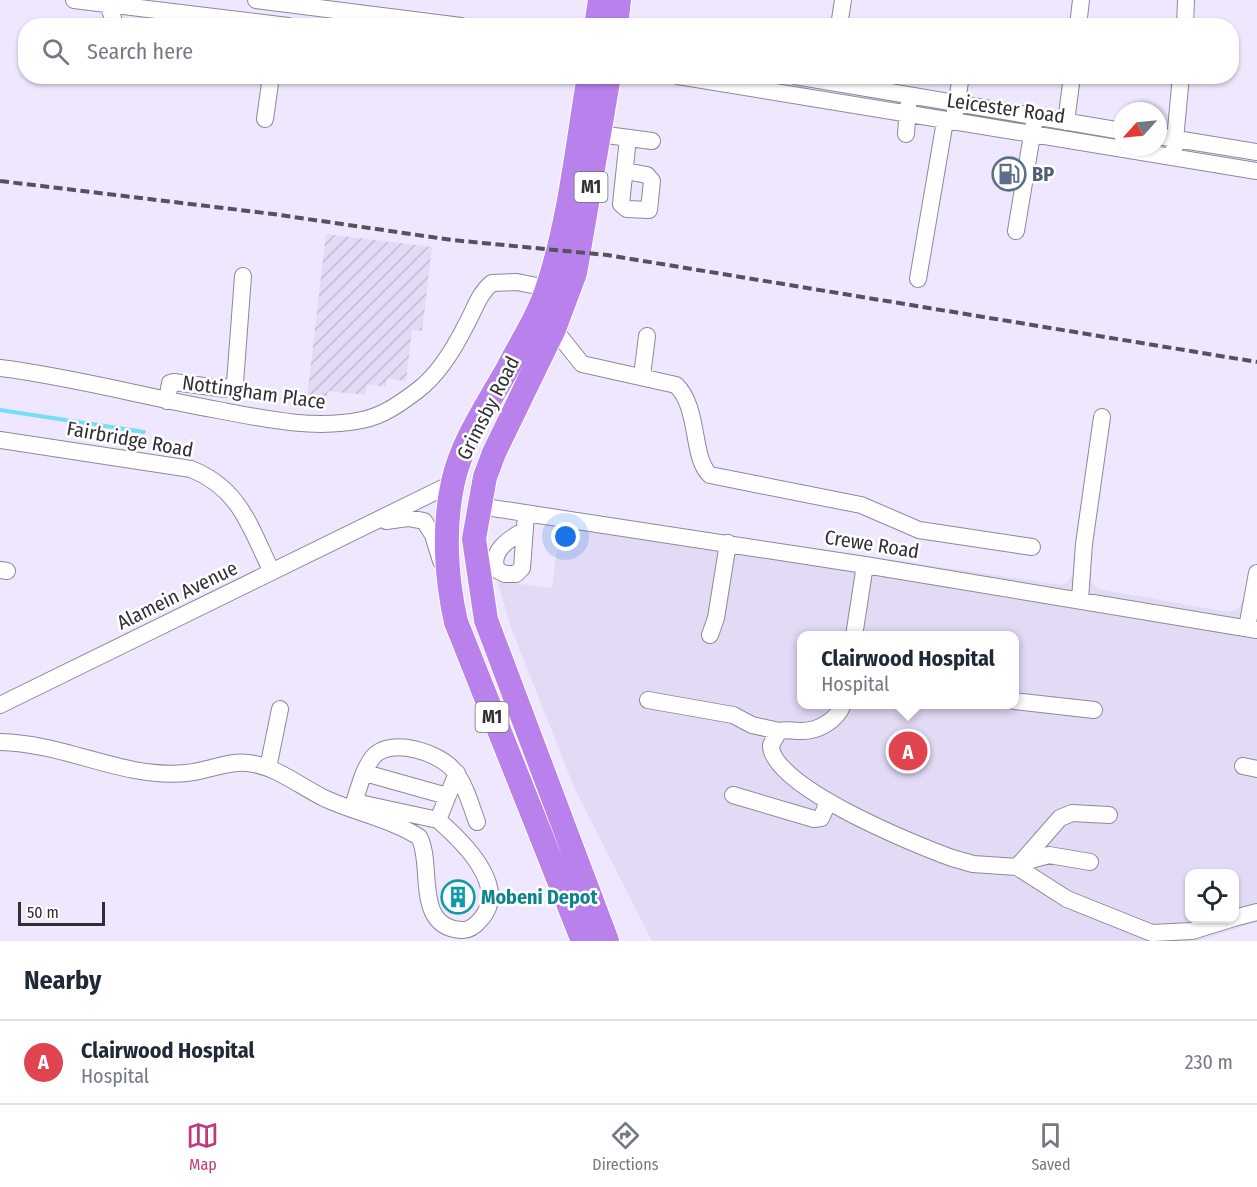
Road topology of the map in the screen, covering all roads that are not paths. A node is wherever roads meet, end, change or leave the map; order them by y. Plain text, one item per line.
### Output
1 (74, 0) edge
2 (250, 0) edge
3 (256, 0) edge
4 (600, 0) edge
5 (619, 0) edge
6 (843, 0) edge
7 (1081, 0) edge
8 (1186, 0) edge
9 (106, 2) edge
10 (278, 3) junction
11 (207, 14) edge
12 (113, 18) edge
13 (229, 18) edge
14 (247, 18) edge
15 (280, 18) edge
16 (384, 18) edge
17 (597, 18) edge
18 (617, 18) edge
19 (840, 18) edge
20 (1079, 18) edge
21 (1185, 18) edge
22 (270, 84) edge
23 (588, 84) edge
24 (608, 84) edge
25 (724, 84) edge
26 (826, 84) edge
27 (852, 84) edge
28 (960, 84) edge
29 (1071, 84) edge
30 (1181, 84) edge
31 (911, 96) junction
32 (822, 101) junction
33 (957, 104) junction
34 (906, 115) junction
35 (265, 119) dead end
36 (950, 121) junction
37 (1066, 122) junction
38 (1034, 125) junction
39 (1113, 130) edge
40 (599, 134) junction
41 (906, 134) dead end
42 (628, 138) junction
43 (1167, 138) edge
44 (1176, 139) junction
45 (652, 141) dead end
46 (1257, 152) edge
47 (1172, 156) junction
48 (625, 171) dead end
49 (1257, 171) edge
50 (1016, 231) dead end
51 (243, 276) dead end
52 (918, 279) dead end
53 (558, 292) junction
54 (554, 328) junction
55 (647, 336) dead end
56 (0, 368) edge
57 (642, 376) junction
58 (167, 400) junction
59 (1102, 417) dead end
60 (0, 440) edge
61 (453, 483) junction
62 (479, 506) junction
63 (373, 523) junction
64 (728, 543) junction
65 (1032, 547) dead end
66 (865, 565) junction
67 (272, 572) junction
68 (1257, 573) edge
69 (448, 587) junction
70 (1080, 599) junction
71 (1252, 629) edge
72 (855, 631) edge
73 (710, 635) dead end
74 (648, 700) dead end
75 (1019, 702) edge
76 (2, 707) edge
77 (280, 709) dead end
78 (842, 709) edge
79 (1094, 710) dead end
80 (779, 731) junction
81 (1, 738) edge
82 (268, 768) junction
83 (365, 773) junction
84 (457, 773) junction
85 (733, 795) dead end
86 (447, 796) junction
87 (828, 803) junction
88 (353, 806) junction
89 (1109, 815) dead end
90 (438, 820) junction
91 (477, 822) dead end
92 (1090, 862) dead end
93 (1018, 865) junction
94 (1257, 912) edge
95 (1239, 917) edge
96 (1218, 923) edge
97 (581, 940) edge
98 (607, 941) edge

1 - 9 street
2 - 14 street
3 - 10 street
4 - 17 highway
5 - 18 highway
6 - 19 street
7 - 20 street
8 - 21 street
9 - 11 street
9 - 12 street
10 - 15 street
10 - 16 street
11 - 13 street
22 - 35 street
23 - 53 highway, Grimsby Road / M1
24 - 40 highway, Grimsby Road / M1
25 - 32 street, Leicester Road
26 - 32 street
27 - 31 street, Leicester Road
28 - 33 street
29 - 37 street
30 - 44 street
31 - 33 street, Leicester Road
31 - 34 street
32 - 34 street, Leicester Road
33 - 36 street
33 - 38 street, Leicester Road
34 - 36 street, Leicester Road
34 - 41 street
36 - 38 street, Leicester Road
36 - 52 street
37 - 38 street, Leicester Road
37 - 39 street, Leicester Road
38 - 47 street, Leicester Road
38 - 50 street
40 - 42 street
40 - 53 highway, Grimsby Road / M1
42 - 45 street
42 - 48 street
43 - 44 street
44 - 46 street
44 - 47 street
47 - 49 street, Leicester Road
51 - 58 street
53 - 54 highway, Grimsby Road / M1
53 - 58 street, Nottingham Place
53 - 61 highway, Grimsby Road / M1
54 - 57 street
54 - 62 highway, Grimsby Road / M1
55 - 57 street
56 - 58 street, Nottingham Place
57 - 65 street
59 - 70 street
60 - 67 street, Fairbridge Road
61 - 63 street, Alamein Avenue
61 - 69 highway, Grimsby Road / M1
62 - 64 street, Crewe Road
62 - 98 highway, Grimsby Road / M1
63 - 67 street, Alamein Avenue
63 - 69 street, Alamein Avenue
64 - 66 street, Crewe Road
64 - 73 street
66 - 70 street, Crewe Road
66 - 72 street
67 - 76 street, Alamein Avenue
68 - 71 street
69 - 97 highway, Grimsby Road / M1
70 - 71 street, Crewe Road
74 - 80 street
75 - 79 street
77 - 82 street
78 - 80 street
80 - 87 street
81 - 82 street
82 - 88 street
83 - 84 street
83 - 86 street
83 - 88 street
84 - 86 street
84 - 91 street
85 - 87 street
86 - 90 street
87 - 93 street
88 - 90 street
88 - 90 street
89 - 93 street
92 - 93 street
93 - 96 street
94 - 95 street

